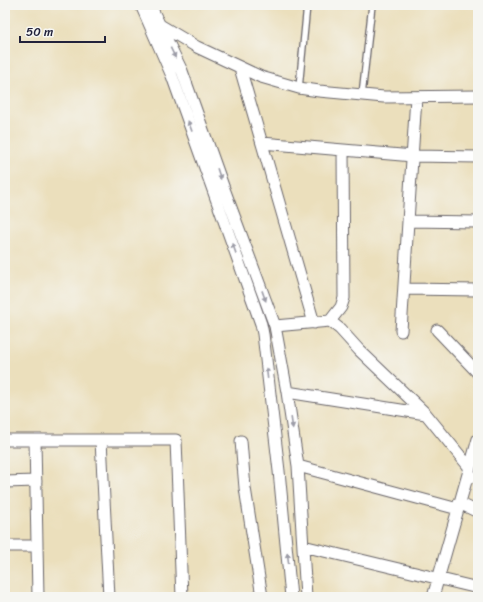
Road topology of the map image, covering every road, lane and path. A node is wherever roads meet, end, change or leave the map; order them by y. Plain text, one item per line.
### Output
1 (141, 5) edge
2 (150, 5) edge
3 (307, 5) edge
4 (372, 5) edge
5 (155, 26) junction
6 (240, 68) junction
7 (299, 88) junction
8 (362, 95) junction
9 (478, 96) edge
10 (416, 97) junction
11 (262, 143) junction
12 (344, 150) junction
13 (412, 156) junction
14 (478, 157) edge
15 (409, 221) junction
16 (478, 222) edge
17 (404, 289) junction
18 (478, 290) edge
19 (330, 321) junction
20 (314, 323) junction
21 (275, 326) junction
22 (437, 330) dead end
23 (401, 331) dead end
24 (478, 373) edge
25 (287, 392) junction
26 (426, 414) junction
27 (478, 439) edge
28 (5, 440) edge
29 (35, 440) junction
30 (101, 440) junction
31 (241, 441) dead end
32 (298, 466) junction
33 (472, 474) edge
34 (36, 481) junction
35 (5, 482) edge
36 (459, 506) junction
37 (478, 512) edge
38 (5, 546) edge
39 (37, 546) junction
40 (303, 546) junction
41 (438, 578) junction
42 (478, 588) edge
43 (38, 597) edge
44 (109, 597) edge
45 (182, 597) edge
46 (262, 597) edge
47 (292, 597) edge
48 (306, 597) edge
49 (433, 597) edge

1 - 5 street
2 - 5 street
3 - 7 lane
4 - 8 lane
5 - 6 street
5 -> 21 street
47 -> 5 street
6 - 7 street
6 - 11 street
7 - 8 street
8 - 10 street
9 - 10 street
10 - 13 street
11 - 12 street
11 - 20 street
12 - 13 street
12 - 19 street
13 - 14 street
13 - 15 street
15 - 16 street
15 - 17 street
17 - 18 street
17 - 23 street
19 - 20 street
19 - 26 street
20 - 21 street
21 - 25 street
22 - 24 street
25 - 26 street
25 -> 32 street
26 - 33 street
27 - 33 street
28 - 29 street
29 - 30 street
29 - 34 street
30 - 44 street
30 - 45 street
31 - 46 street
32 - 36 street
32 - 40 street
33 - 36 street
34 - 35 street
34 - 39 street
36 - 37 street
36 - 41 street
38 - 39 street
39 - 43 street
40 - 41 street
40 - 48 street
41 - 42 street
41 - 49 street

